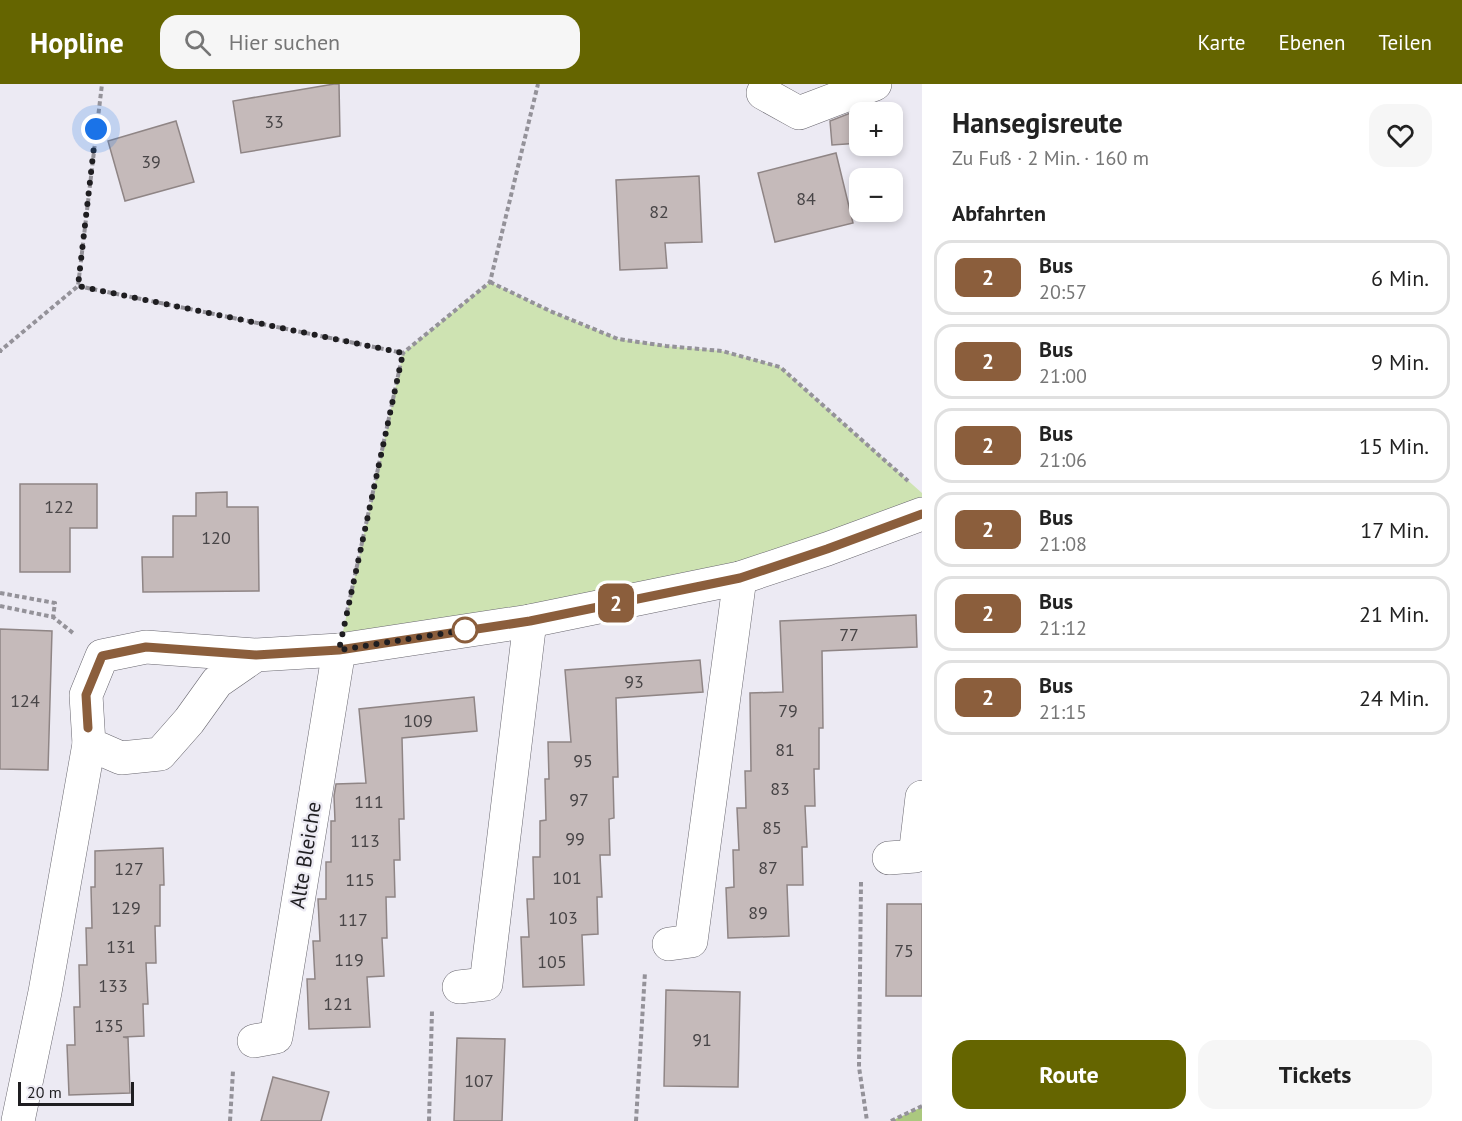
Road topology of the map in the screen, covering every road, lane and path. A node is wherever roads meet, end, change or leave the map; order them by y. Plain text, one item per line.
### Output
1 (102, 84) edge
2 (538, 84) edge
3 (875, 84) edge
4 (764, 93) dead end
5 (490, 282) junction
6 (78, 286) junction
7 (0, 353) edge
8 (403, 353) junction
9 (918, 500) edge
10 (740, 578) junction
11 (0, 593) edge
12 (0, 606) edge
13 (530, 621) junction
14 (339, 650) junction
15 (256, 655) junction
16 (89, 744) junction
17 (922, 797) edge
18 (889, 858) joint
19 (669, 944) joint
20 (459, 987) joint
21 (254, 1041) dead end
22 (922, 1107) edge
23 (18, 1121) edge
24 (429, 1121) edge
25 (636, 1121) edge
26 (867, 1121) edge
27 (891, 1121) edge

1 - 6 path
2 - 5 path
3 - 4 street
5 - 8 path
5 - 9 path
6 - 7 path
6 - 8 path
8 - 14 path
9 - 10 street
10 - 13 street
10 - 19 street
11 - 12 path
13 - 14 street
13 - 20 street
14 - 15 street
14 - 21 street, Alte Bleiche
15 - 16 street
15 - 16 street
16 - 23 street
17 - 18 street
18 - 26 path
19 - 25 path
20 - 24 path
22 - 27 path

